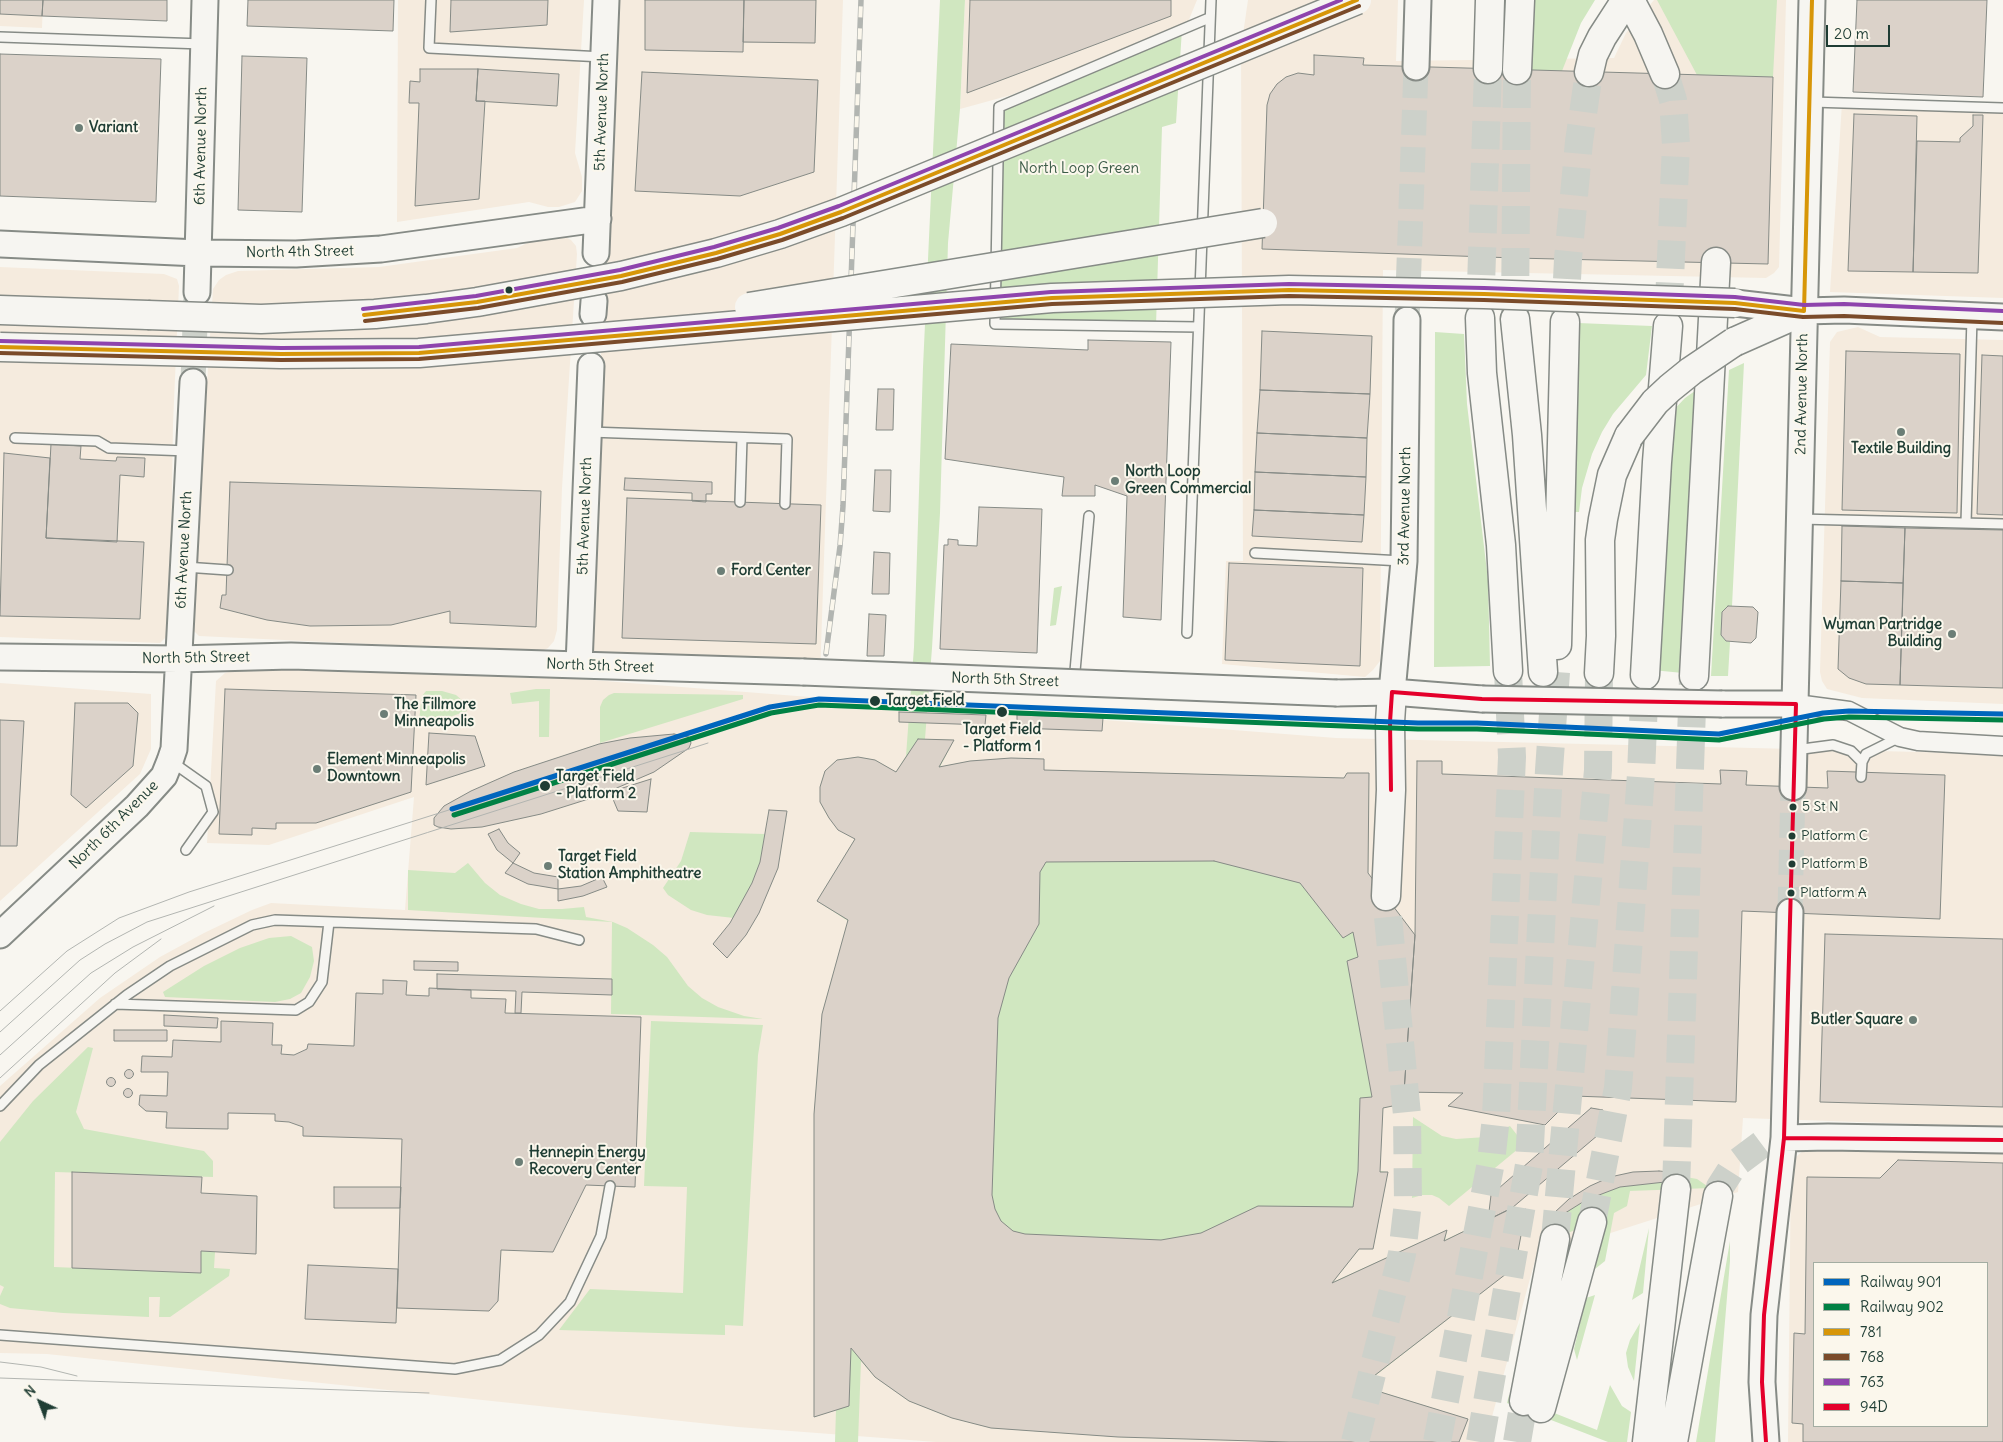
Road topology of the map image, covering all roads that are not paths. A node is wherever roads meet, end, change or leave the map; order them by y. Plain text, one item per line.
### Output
1 (205, 0) edge
2 (430, 0) edge
3 (606, 0) edge
4 (1211, 0) edge
5 (1357, 0) edge
6 (1418, 0) edge
7 (1490, 0) edge
8 (1520, 0) edge
9 (1628, 0) edge
10 (1812, 0) edge
11 (1209, 18) junction
12 (0, 37) edge
13 (203, 44) junction
14 (604, 57) junction
15 (1416, 67) tunnel mouth
16 (1488, 69) tunnel mouth
17 (1517, 70) tunnel mouth
18 (1589, 72) tunnel mouth
19 (1665, 74) tunnel mouth
20 (1809, 102) junction
21 (2003, 108) edge
22 (598, 219) junction
23 (1263, 223) dead end
24 (0, 244) edge
25 (198, 253) junction
26 (596, 253) dead end
27 (1716, 262) dead end
28 (196, 292) tunnel mouth
29 (1735, 303) joint
30 (0, 310) edge
31 (1804, 311) junction
32 (1972, 316) junction
33 (2003, 317) edge
34 (1480, 318) tunnel mouth
35 (1408, 320) tunnel mouth
36 (1515, 320) tunnel mouth
37 (1565, 322) tunnel mouth
38 (1668, 326) tunnel mouth
39 (1198, 327) junction
40 (511, 346) junction
41 (0, 347) edge
42 (591, 366) dead end
43 (193, 382) tunnel mouth
44 (588, 432) junction
45 (15, 438) dead end
46 (742, 438) junction
47 (190, 451) junction
48 (740, 502) dead end
49 (786, 504) dead end
50 (1089, 516) dead end
51 (1800, 519) junction
52 (1966, 523) junction
53 (2003, 524) edge
54 (1255, 554) dead end
55 (1404, 561) junction
56 (183, 567) junction
57 (228, 570) dead end
58 (1187, 633) dead end
59 (0, 657) edge
60 (178, 659) junction
61 (579, 666) junction
62 (1508, 671) tunnel mouth
63 (1599, 673) tunnel mouth
64 (1645, 674) tunnel mouth
65 (1694, 676) tunnel mouth
66 (1074, 682) junction
67 (1392, 692) junction
68 (1796, 704) junction
69 (1900, 737) junction
70 (2003, 746) edge
71 (1795, 750) junction
72 (170, 761) junction
73 (1862, 762) junction
74 (1861, 777) dead end
75 (1793, 787) tunnel mouth
76 (186, 850) dead end
77 (1386, 896) tunnel mouth
78 (1790, 912) tunnel mouth
79 (329, 922) junction
80 (0, 935) edge
81 (579, 940) dead end
82 (115, 1004) junction
83 (1, 1101) edge
84 (1784, 1138) junction
85 (2003, 1140) edge
86 (610, 1186) dead end
87 (1676, 1189) tunnel mouth
88 (1718, 1196) tunnel mouth
89 (1592, 1222) tunnel mouth
90 (1555, 1239) tunnel mouth
91 (0, 1335) edge
92 (1647, 1442) edge
93 (1673, 1442) edge
94 (1766, 1442) edge

1 - 13 street, 6th Avenue North
2 - 14 lane
3 - 14 street, 5th Avenue North
4 - 11 lane
5 - 30 highway, bridge
6 - 15 street
7 - 16 highway
8 - 17 highway
9 - 18 highway
9 - 19 highway
10 - 20 street, 2nd Avenue North
11 - 39 lane
11 - 39 lane
12 - 13 lane
13 - 25 street, 6th Avenue North
14 - 22 street, 5th Avenue North
20 - 21 lane
20 - 31 street, 2nd Avenue North
22 - 25 street, North 4th Street
22 - 26 street, 5th Avenue North
23 - 40 highway, bridge
24 - 25 street, North 4th Street
25 - 28 street, 6th Avenue North
27 - 65 highway
29 - 31 street
29 - 40 highway, bridge
31 - 32 street
31 - 51 street, 2nd Avenue North
31 - 63 highway, bridge
32 - 33 street
32 - 52 lane
34 - 62 highway
35 - 55 street, 3rd Avenue North
36 - 37 highway
38 - 64 highway
39 - 58 lane
40 - 41 highway, bridge
42 - 44 street, 5th Avenue North
43 - 47 street, 6th Avenue North
44 - 46 lane
44 - 61 street, 5th Avenue North
45 - 47 lane
46 - 48 lane
46 - 49 lane
47 - 56 street, 6th Avenue North
50 - 66 lane
51 - 52 lane
51 - 68 street, 2nd Avenue North
52 - 53 lane
54 - 55 lane
55 - 67 street, 3rd Avenue North
56 - 57 lane
56 - 60 street, 6th Avenue North
59 - 60 street, North 5th Street
60 - 61 street, North 5th Street
60 - 72 street, North 6th Avenue
61 - 66 street, North 5th Street, bridge
66 - 67 street, North 5th Street, bridge
67 - 68 street, North 5th Street, bridge
67 - 77 highway
68 - 69 street, North 5th Street
68 - 71 street, 2nd Avenue North
69 - 70 street, North 5th Street
69 - 73 lane
71 - 73 lane
71 - 75 street, 2nd Avenue North
72 - 76 lane
72 - 80 street, North 6th Avenue
73 - 74 lane
78 - 84 street
79 - 81 lane
79 - 82 lane
79 - 82 lane
82 - 83 lane
84 - 85 street
84 - 94 street
86 - 91 lane
87 - 92 highway
88 - 93 highway
89 - 90 highway

